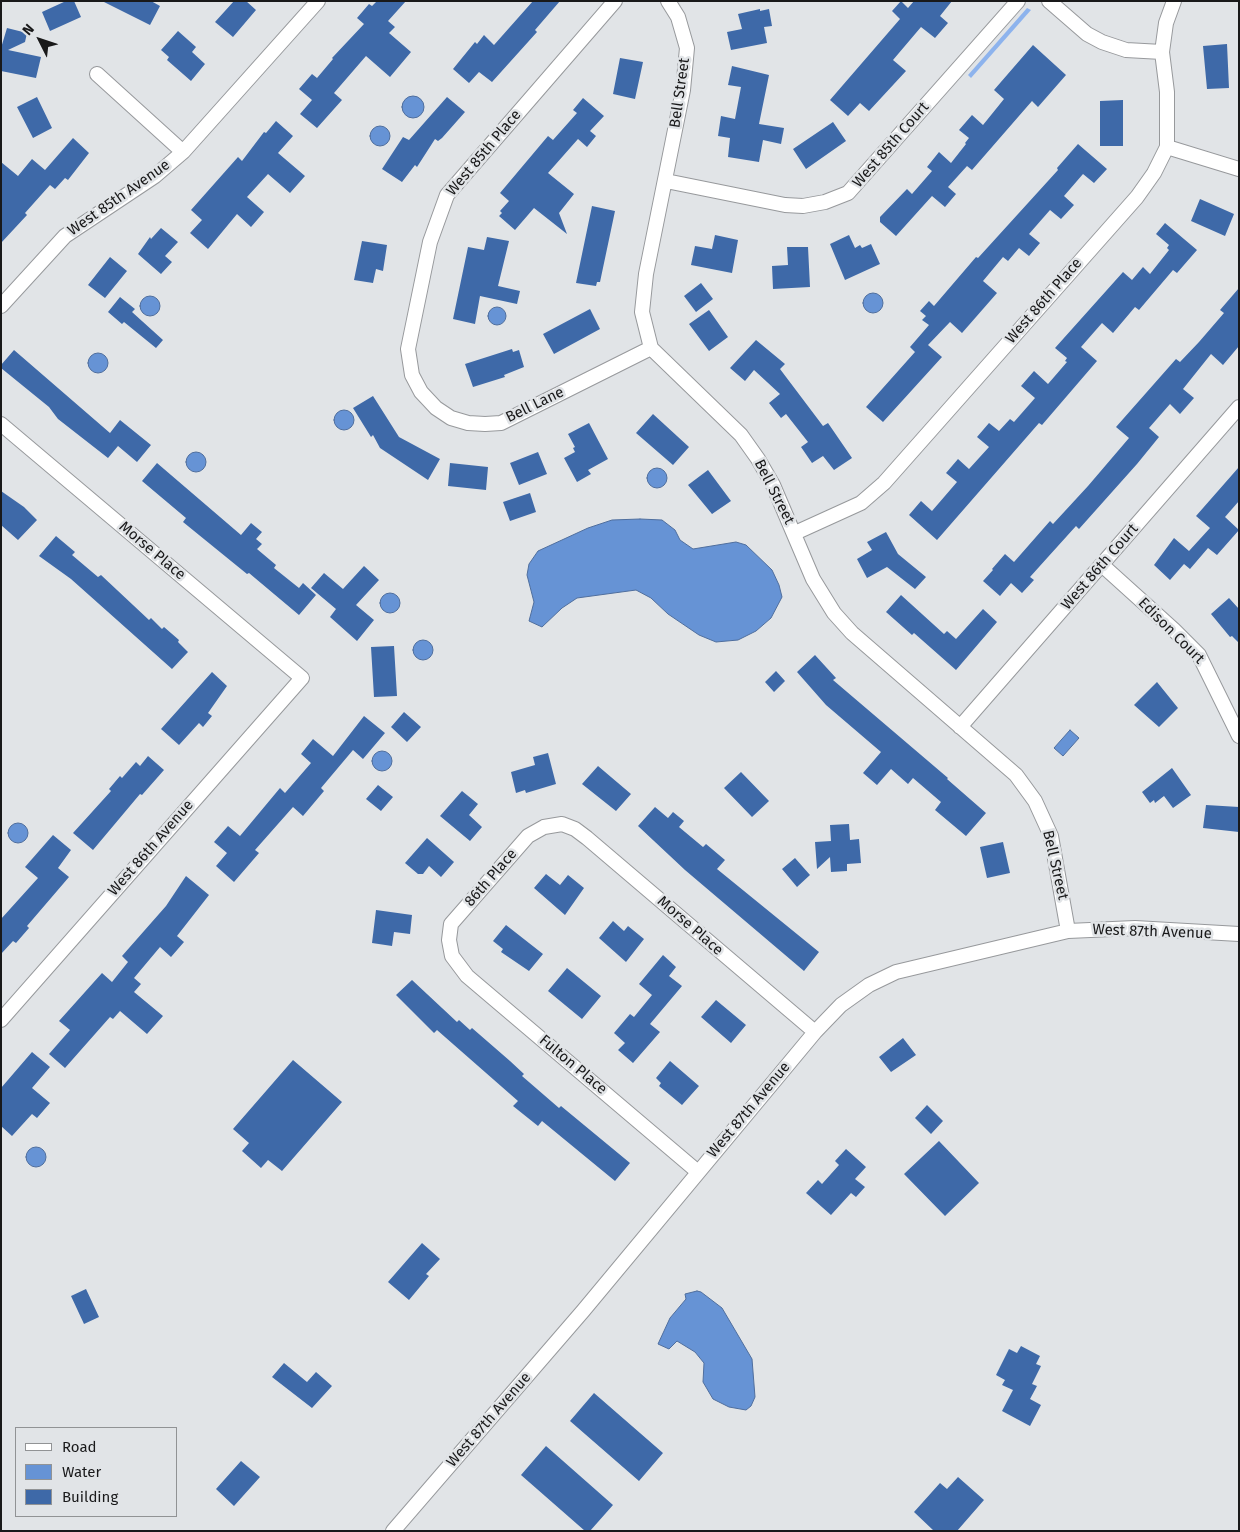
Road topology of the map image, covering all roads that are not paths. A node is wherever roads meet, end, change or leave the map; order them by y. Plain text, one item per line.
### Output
1 (318, 1) edge
2 (614, 1) edge
3 (668, 1) edge
4 (1018, 1) edge
5 (1049, 1) edge
6 (1174, 1) edge
7 (1162, 52) junction
8 (97, 74) dead end
9 (1167, 147) junction
10 (183, 152) junction
11 (1239, 169) edge
12 (666, 181) junction
13 (1, 306) edge
14 (650, 348) junction
15 (421, 392) joint
16 (1239, 407) edge
17 (1, 424) edge
18 (795, 533) junction
19 (1102, 565) junction
20 (302, 678) joint
21 (960, 727) junction
22 (1239, 736) edge
23 (562, 824) joint
24 (1068, 931) junction
25 (1239, 934) edge
26 (452, 956) joint
27 (1, 1020) edge
28 (815, 1032) junction
29 (698, 1172) junction
30 (393, 1531) edge

1 - 10 street, West 85th Avenue
2 - 15 street, West 85th Place
3 - 12 street, Bell Street
4 - 12 street, West 85th Court
5 - 7 street
6 - 7 street, West 86th Place
7 - 9 street, West 86th Place
8 - 10 street
9 - 11 street
9 - 18 street, West 86th Place
10 - 13 street, West 85th Avenue
12 - 14 street, Bell Street
14 - 15 street, Bell Lane
14 - 18 street, Bell Street
16 - 19 street, West 86th Court
17 - 20 street, Morse Place
18 - 21 street, Bell Street
19 - 21 street, West 86th Court
19 - 22 street, Edison Court
20 - 27 street, West 86th Avenue
21 - 24 street, Bell Street
23 - 26 street, 86th Place
23 - 28 street, Morse Place
24 - 25 street, West 87th Avenue
24 - 28 street, West 87th Avenue
26 - 29 street, Fulton Place
28 - 29 street, West 87th Avenue
29 - 30 street, West 87th Avenue

